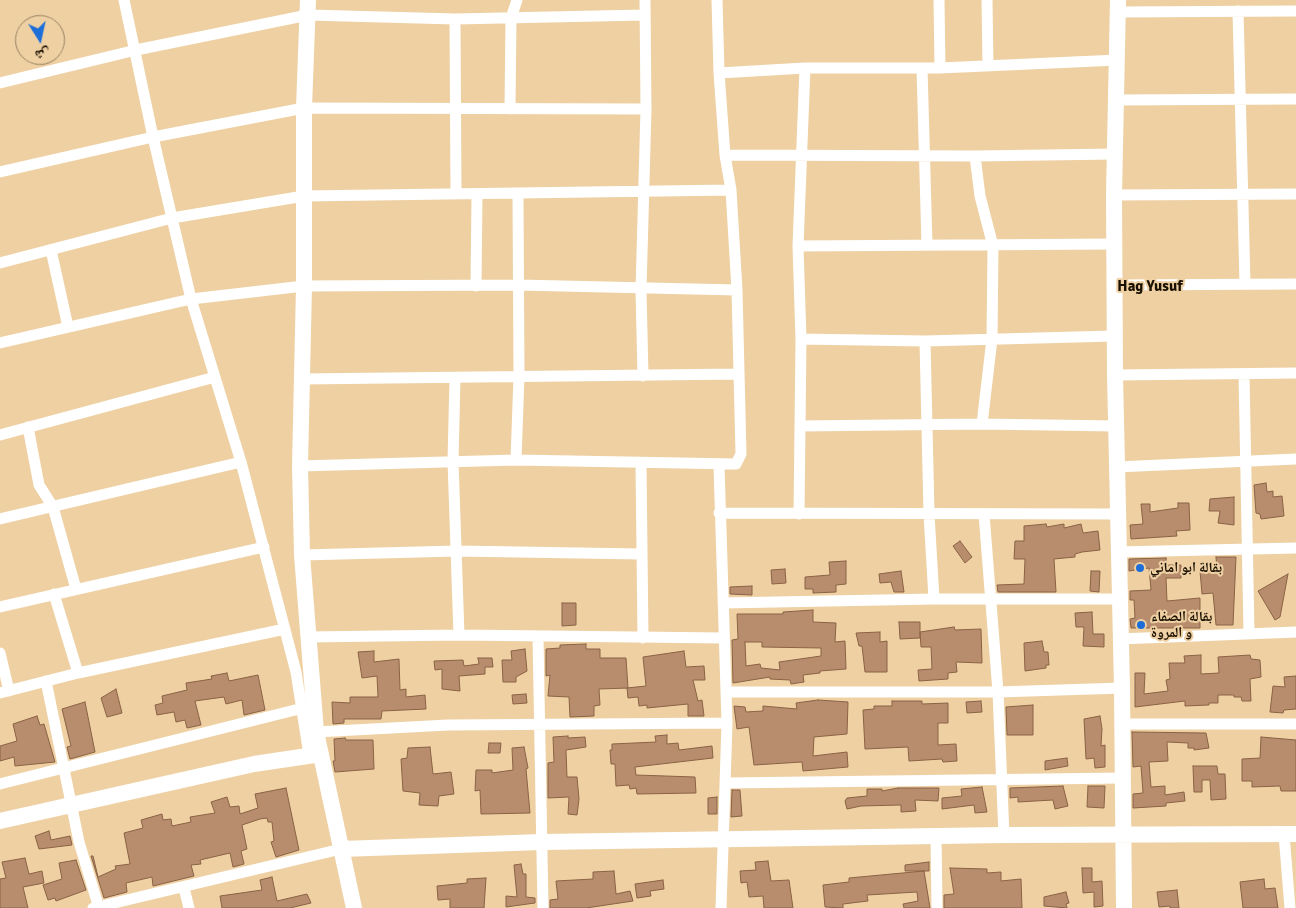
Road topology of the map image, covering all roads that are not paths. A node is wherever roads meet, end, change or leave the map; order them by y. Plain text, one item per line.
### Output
1 (124, 0) edge
2 (517, 0) edge
3 (645, 0) edge
4 (717, 0) edge
5 (939, 0) edge
6 (987, 0) edge
7 (1118, 6) edge
8 (308, 8) edge
9 (1238, 11) junction
10 (1296, 11) edge
11 (645, 15) junction
12 (511, 18) junction
13 (455, 19) junction
14 (136, 50) junction
15 (1118, 60) junction
16 (988, 66) junction
17 (806, 68) junction
18 (922, 68) junction
19 (940, 68) junction
20 (719, 73) junction
21 (0, 83) edge
22 (1296, 99) edge
23 (1117, 100) junction
24 (1240, 100) junction
25 (304, 108) junction
26 (455, 108) junction
27 (510, 109) junction
28 (646, 110) junction
29 (152, 137) junction
30 (1115, 154) junction
31 (725, 155) junction
32 (802, 155) junction
33 (923, 156) junction
34 (975, 156) junction
35 (0, 172) edge
36 (730, 190) junction
37 (644, 191) junction
38 (456, 194) junction
39 (476, 194) junction
40 (1114, 194) junction
41 (1243, 194) junction
42 (1296, 194) edge
43 (518, 195) junction
44 (304, 196) junction
45 (172, 218) junction
46 (1114, 244) junction
47 (927, 245) junction
48 (798, 246) junction
49 (993, 246) junction
50 (51, 250) junction
51 (0, 263) edge
52 (1245, 284) junction
53 (1296, 284) edge
54 (518, 285) junction
55 (1114, 285) junction
56 (304, 286) junction
57 (476, 286) junction
58 (641, 290) junction
59 (737, 290) junction
60 (191, 299) junction
61 (68, 328) junction
62 (1114, 336) junction
63 (801, 339) junction
64 (992, 339) junction
65 (925, 341) junction
66 (0, 343) edge
67 (1296, 373) edge
68 (739, 374) junction
69 (1244, 374) junction
70 (1115, 375) junction
71 (519, 376) junction
72 (643, 376) junction
73 (215, 377) junction
74 (455, 378) junction
75 (302, 379) junction
76 (982, 424) junction
77 (928, 425) junction
78 (800, 426) junction
79 (1116, 426) junction
80 (28, 427) junction
81 (0, 435) edge
82 (516, 460) junction
83 (1245, 460) junction
84 (1296, 460) edge
85 (453, 461) junction
86 (240, 462) junction
87 (641, 462) junction
88 (719, 465) junction
89 (300, 466) junction
90 (1116, 467) junction
91 (53, 507) junction
92 (719, 513) junction
93 (799, 514) junction
94 (929, 514) junction
95 (984, 514) junction
96 (1117, 514) junction
97 (0, 519) edge
98 (264, 546) junction
99 (1296, 548) edge
100 (1248, 549) junction
101 (457, 551) junction
102 (1117, 552) junction
103 (641, 554) junction
104 (302, 555) junction
105 (76, 589) junction
106 (54, 594) junction
107 (934, 598) junction
108 (992, 599) junction
109 (1118, 599) junction
110 (723, 603) junction
111 (0, 607) edge
112 (285, 628) junction
113 (1296, 632) edge
114 (1249, 633) junction
115 (459, 635) junction
116 (307, 637) junction
117 (538, 637) junction
118 (643, 638) junction
119 (724, 638) junction
120 (1120, 639) junction
121 (0, 653) edge
122 (78, 673) junction
123 (46, 681) junction
124 (1122, 688) junction
125 (4, 692) edge
126 (726, 692) junction
127 (998, 692) junction
128 (303, 708) junction
129 (542, 724) junction
130 (727, 724) junction
131 (1123, 724) junction
132 (1296, 724) edge
133 (316, 732) junction
134 (315, 755) junction
135 (66, 768) junction
136 (1123, 778) junction
137 (1002, 780) junction
138 (727, 783) junction
139 (0, 784) edge
140 (72, 804) junction
141 (0, 821) edge
142 (1124, 834) junction
143 (1290, 834) edge
144 (1004, 835) junction
145 (936, 837) junction
146 (724, 839) junction
147 (542, 842) junction
148 (341, 849) junction
149 (184, 888) junction
150 (97, 908) edge
151 (189, 908) edge
152 (354, 908) edge
153 (543, 908) edge
154 (721, 908) edge
155 (937, 908) edge
156 (1124, 908) edge
157 (1290, 908) edge

1 - 14 street
2 - 12 street
3 - 11 street
4 - 20 street
5 - 19 street
6 - 16 street
7 - 9 street
7 - 15 street
8 - 13 street
8 - 14 street
8 - 25 street
9 - 10 street
9 - 24 street
11 - 12 street
11 - 28 street
12 - 13 street
12 - 27 street
13 - 26 street
14 - 21 street
14 - 29 street
15 - 16 street
15 - 23 street
16 - 19 street
17 - 18 street
17 - 20 street
17 - 32 street
18 - 19 street
18 - 33 street
20 - 31 street
22 - 24 street
23 - 24 street
23 - 30 street
24 - 41 street
25 - 26 street
25 - 29 street
25 - 44 street
26 - 27 street
26 - 38 street
27 - 28 street
28 - 37 street
29 - 35 street
29 - 45 street
30 - 34 street
30 - 40 street
31 - 32 street
31 - 36 street
32 - 33 street
32 - 48 street
33 - 34 street
33 - 47 street
34 - 49 street
36 - 37 street
36 - 59 street
37 - 43 street
37 - 58 street
38 - 39 street
38 - 44 street
39 - 43 street
39 - 57 street
40 - 41 street
40 - 46 street
41 - 42 street
41 - 52 street
43 - 54 street
44 - 45 street
44 - 56 street
45 - 50 street
45 - 60 street
46 - 49 street
46 - 55 street
47 - 48 street
47 - 49 street
48 - 63 street
49 - 64 street
50 - 51 street
50 - 61 street
52 - 53 street
52 - 55 street
54 - 57 street
54 - 58 street
54 - 71 street
55 - 62 street
56 - 57 street
56 - 60 street
56 - 75 street
58 - 59 street
58 - 72 street
59 - 68 street
60 - 61 street
60 - 73 street
61 - 66 street
62 - 64 street
62 - 70 street
63 - 65 street
63 - 78 street
64 - 65 street
64 - 76 street
65 - 77 street
67 - 69 street
68 - 72 street
68 - 88 street
69 - 70 street
69 - 83 street
70 - 79 street
71 - 72 street
71 - 74 street
71 - 82 street
73 - 80 street
73 - 86 street
74 - 75 street
74 - 85 street
75 - 89 street
76 - 77 street
76 - 79 street
77 - 78 street
77 - 94 street
78 - 93 street
79 - 90 street
80 - 81 street
80 - 91 street
82 - 85 street
82 - 87 street
83 - 84 street
83 - 90 street
83 - 100 street
85 - 89 street
85 - 101 street
86 - 91 street
86 - 98 street
87 - 88 street
87 - 103 street
88 - 92 street
89 - 104 street
90 - 96 street
91 - 97 street
91 - 105 street
92 - 93 street
92 - 110 street
93 - 94 street
94 - 95 street
94 - 107 street
95 - 96 street
95 - 108 street
96 - 102 street
98 - 105 street
98 - 112 street
99 - 100 street
100 - 102 street
100 - 114 street
101 - 103 street
101 - 104 street
101 - 115 street
102 - 109 street
103 - 118 street
104 - 116 street
105 - 106 street
106 - 111 street
106 - 122 street
107 - 108 street
107 - 110 street
108 - 109 street
108 - 127 street
109 - 120 street
110 - 119 street
112 - 122 street
112 - 128 street
113 - 114 street
114 - 120 street
115 - 116 street
115 - 117 street
116 - 133 street
117 - 118 street
117 - 129 street
118 - 119 street
119 - 126 street
120 - 124 street
121 - 125 street
122 - 123 street
123 - 125 street
123 - 135 street
124 - 127 street
124 - 131 street
126 - 127 street
126 - 130 street
127 - 137 street
128 - 134 street
128 - 135 street
129 - 130 street
129 - 133 street
129 - 147 street
130 - 138 street
131 - 132 street
131 - 136 street
133 - 134 street
134 - 140 street
134 - 148 street
135 - 139 street
135 - 140 street
136 - 137 street
136 - 142 street
137 - 138 street
137 - 144 street
138 - 146 street
140 - 141 street
140 - 150 street
142 - 143 street
142 - 144 street
142 - 156 street
143 - 157 street
144 - 145 street
145 - 146 street
145 - 155 street
146 - 147 street
146 - 154 street
147 - 148 street
147 - 153 street
148 - 149 street
148 - 152 street
149 - 150 street
149 - 151 street

